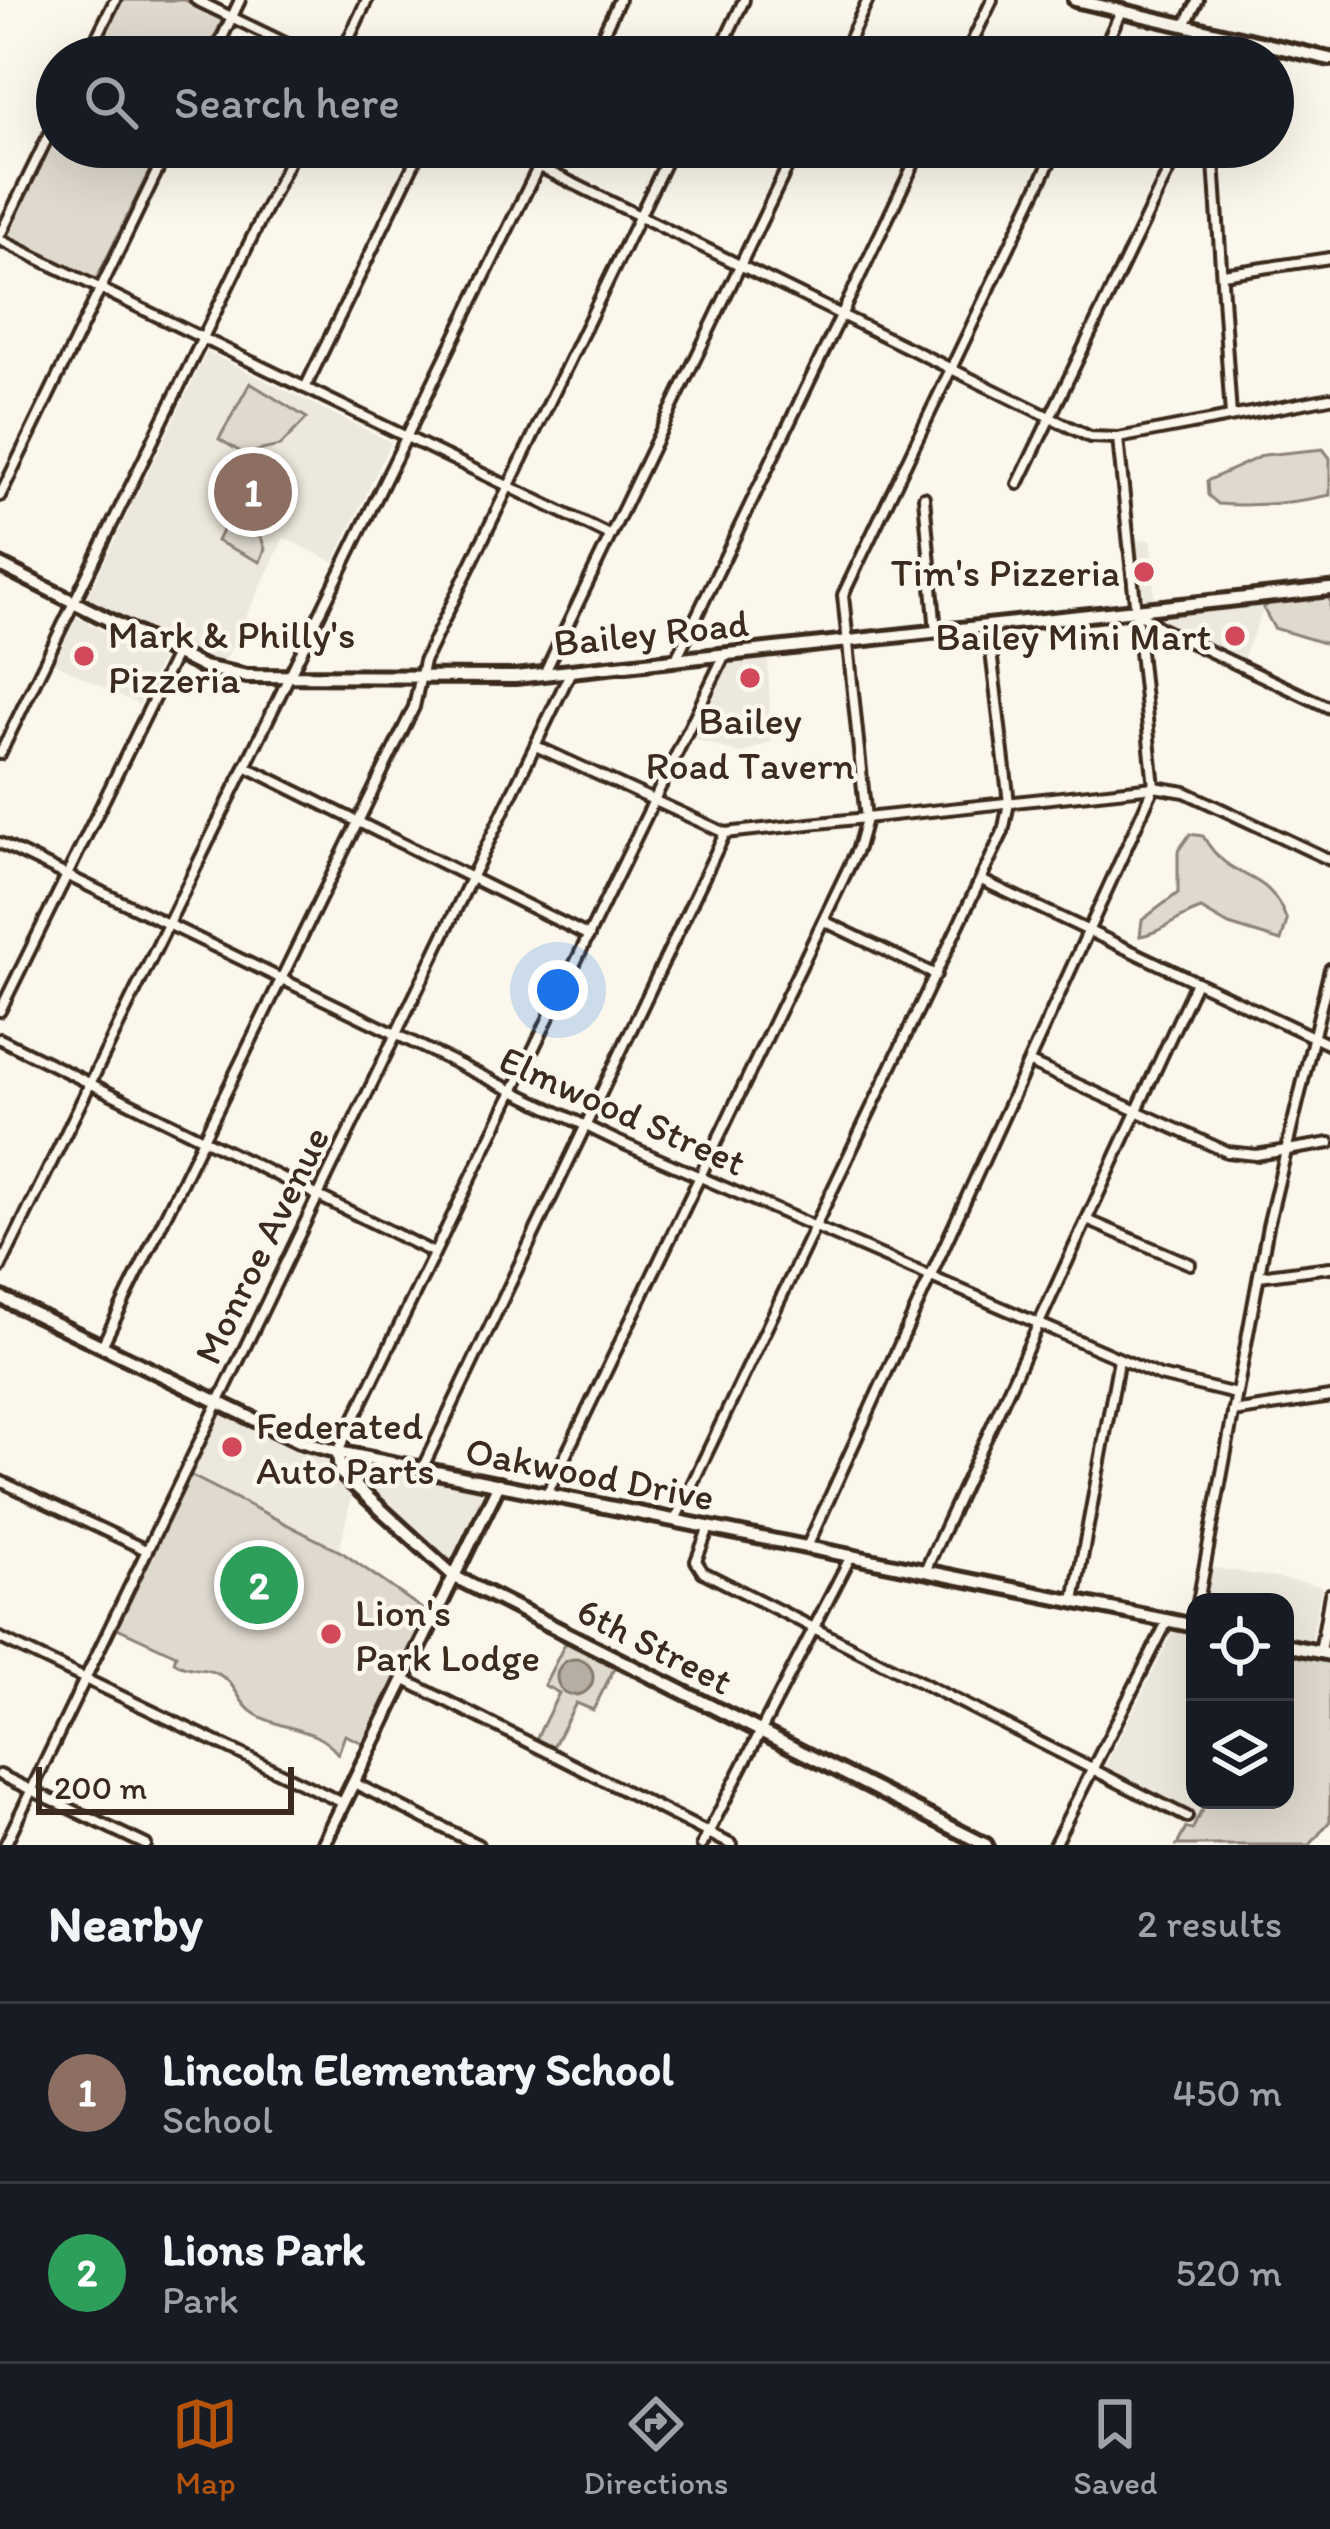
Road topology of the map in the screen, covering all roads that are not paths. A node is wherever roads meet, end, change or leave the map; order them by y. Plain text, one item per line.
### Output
1 (115, 0) edge
2 (196, 0) edge
3 (240, 0) edge
4 (367, 0) edge
5 (620, 0) edge
6 (744, 0) edge
7 (868, 0) edge
8 (992, 0) edge
9 (1076, 0) edge
10 (1198, 0) edge
11 (1120, 11) junction
12 (232, 17) junction
13 (1186, 25) junction
14 (97, 36) edge
15 (223, 36) edge
16 (271, 36) edge
17 (350, 36) edge
18 (602, 36) edge
19 (727, 36) edge
20 (851, 36) edge
21 (974, 36) edge
22 (1109, 36) edge
23 (1228, 36) edge
24 (1294, 51) edge
25 (1330, 59) edge
26 (36, 162) edge
27 (159, 168) edge
28 (286, 168) edge
29 (412, 168) edge
30 (538, 168) edge
31 (543, 168) edge
32 (663, 168) edge
33 (787, 168) edge
34 (912, 168) edge
35 (1047, 168) edge
36 (1170, 168) edge
37 (1214, 168) edge
38 (640, 215) junction
39 (0, 238) edge
40 (1330, 258) edge
41 (740, 264) junction
42 (1222, 274) junction
43 (100, 288) junction
44 (841, 313) junction
45 (203, 338) junction
46 (951, 367) junction
47 (305, 388) junction
48 (1330, 398) edge
49 (1231, 416) junction
50 (1050, 418) junction
51 (407, 438) junction
52 (1118, 438) junction
53 (1018, 484) dead end
54 (508, 487) junction
55 (0, 496) edge
56 (924, 497) dead end
57 (609, 535) junction
58 (0, 565) edge
59 (1330, 589) edge
60 (74, 603) junction
61 (1135, 610) junction
62 (988, 626) junction
63 (936, 632) junction
64 (845, 641) junction
65 (176, 654) junction
66 (724, 654) junction
67 (676, 659) junction
68 (572, 671) junction
69 (544, 674) junction
70 (292, 675) junction
71 (423, 677) junction
72 (1330, 708) edge
73 (538, 747) junction
74 (0, 754) edge
75 (245, 766) junction
76 (1154, 787) junction
77 (1009, 803) junction
78 (654, 804) junction
79 (866, 819) junction
80 (357, 822) junction
81 (725, 832) junction
82 (0, 843) edge
83 (1330, 860) edge
84 (66, 876) junction
85 (473, 879) junction
86 (981, 880) junction
87 (824, 921) junction
88 (167, 926) junction
89 (1091, 932) junction
90 (589, 936) junction
91 (1330, 969) edge
92 (936, 976) junction
93 (279, 980) junction
94 (1196, 982) junction
95 (0, 1011) edge
96 (396, 1037) junction
97 (1313, 1037) junction
98 (0, 1039) edge
99 (1330, 1045) edge
100 (1030, 1063) junction
101 (90, 1084) junction
102 (512, 1092) junction
103 (1137, 1112) junction
104 (587, 1127) junction
105 (203, 1139) junction
106 (1330, 1143) edge
107 (1284, 1151) junction
108 (700, 1178) junction
109 (318, 1196) junction
110 (1087, 1220) junction
111 (815, 1229) junction
112 (434, 1253) junction
113 (1190, 1264) dead end
114 (1330, 1267) edge
115 (0, 1268) edge
116 (1258, 1276) junction
117 (930, 1279) junction
118 (0, 1297) edge
119 (1039, 1324) junction
120 (102, 1346) junction
121 (1119, 1359) junction
122 (1236, 1394) junction
123 (1330, 1397) edge
124 (218, 1402) junction
125 (1232, 1412) junction
126 (338, 1452) junction
127 (368, 1458) junction
128 (422, 1469) junction
129 (0, 1480) edge
130 (500, 1484) junction
131 (354, 1486) junction
132 (547, 1494) junction
133 (674, 1520) junction
134 (709, 1527) junction
135 (807, 1548) junction
136 (146, 1550) junction
137 (851, 1556) junction
138 (926, 1571) junction
139 (455, 1576) junction
140 (1200, 1593) edge
141 (1330, 1594) edge
142 (1074, 1601) junction
143 (1168, 1620) junction
144 (1186, 1621) edge
145 (813, 1628) junction
146 (0, 1638) edge
147 (1294, 1647) edge
148 (1325, 1653) edge
149 (85, 1679) junction
150 (405, 1680) junction
151 (760, 1732) junction
152 (1094, 1769) junction
153 (0, 1775) edge
154 (354, 1783) junction
155 (32, 1791) junction
156 (344, 1804) junction
157 (1187, 1817) dead end
158 (707, 1833) junction
159 (5, 1845) edge
160 (146, 1845) edge
161 (323, 1845) edge
162 (478, 1845) edge
163 (702, 1845) edge
164 (732, 1845) edge
165 (986, 1845) edge
166 (1054, 1845) edge

1 - 14 street
2 - 12 street
3 - 12 street
4 - 17 street
5 - 18 street
6 - 19 street
7 - 20 street
8 - 21 street
9 - 11 street
10 - 13 street
11 - 13 street
11 - 22 street
12 - 15 street
12 - 16 street
13 - 23 street
24 - 25 street
26 - 39 street
27 - 43 street
28 - 45 street
29 - 47 street
30 - 51 street
31 - 38 street
32 - 38 street
33 - 41 street
34 - 44 street
35 - 46 street
36 - 50 street
37 - 42 street
38 - 41 street
38 - 54 street
39 - 43 street
40 - 42 street
41 - 44 street
41 - 57 street
42 - 49 street
43 - 45 street
43 - 55 street
44 - 46 street
44 - 67 street
45 - 47 street
45 - 60 street
46 - 50 street
46 - 64 street
47 - 51 street
48 - 49 street
49 - 52 street
50 - 52 street
50 - 53 street
51 - 54 street
51 - 70 street
52 - 61 street
54 - 57 street
54 - 71 street
56 - 63 street
57 - 69 street
58 - 60 street, Bailey Road
59 - 61 street, Bailey Road
60 - 65 street, Bailey Road
60 - 74 street
61 - 62 street, Bailey Road
61 - 72 street
61 - 76 street
62 - 63 street, Bailey Road
62 - 77 street
63 - 64 street, Bailey Road
64 - 66 street, Bailey Road
64 - 79 street
65 - 70 street, Bailey Road
65 - 84 street
66 - 67 street, Bailey Road
66 - 78 street
67 - 68 street, Bailey Road
68 - 69 street, Bailey Road
68 - 73 street, Monroe Avenue
69 - 71 street, Bailey Road
70 - 71 street, Bailey Road
70 - 75 street
71 - 80 street
73 - 78 street
73 - 85 street, Monroe Avenue
75 - 80 street
75 - 88 street
76 - 77 street
76 - 83 street
76 - 89 street
77 - 79 street
77 - 86 street
78 - 81 street
78 - 90 street
79 - 81 street
79 - 87 street
80 - 85 street
80 - 93 street
81 - 104 street
82 - 84 street, Elmwood Street
84 - 88 street, Elmwood Street
84 - 95 street
85 - 90 street
85 - 96 street, Monroe Avenue
86 - 89 street
86 - 92 street
87 - 92 street
87 - 108 street
88 - 93 street, Elmwood Street
88 - 101 street
89 - 94 street
89 - 100 street
90 - 102 street
91 - 97 street
92 - 111 street
93 - 96 street, Elmwood Street
93 - 105 street
94 - 97 street
94 - 103 street
96 - 102 street, Elmwood Street
96 - 109 street, Monroe Avenue
97 - 99 street
97 - 107 street
98 - 101 street
100 - 103 street
100 - 117 street
101 - 105 street
101 - 115 street
102 - 104 street, Elmwood Street
102 - 112 street
103 - 107 street
103 - 110 street
104 - 108 street, Elmwood Street
104 - 128 street
105 - 109 street
105 - 120 street
106 - 107 street
107 - 116 street
108 - 111 street, Elmwood Street
108 - 132 street
109 - 112 street
109 - 124 street, Monroe Avenue
110 - 113 street
110 - 119 street
111 - 117 street, Elmwood Street
111 - 133 street
112 - 126 street
114 - 116 street
116 - 122 street
117 - 119 street, Elmwood Street
117 - 135 street
118 - 120 street, Oakwood Drive
119 - 121 street, Elmwood Street
119 - 138 street
120 - 124 street, Oakwood Drive
121 - 122 street, Elmwood Street
121 - 142 street
122 - 125 street
123 - 125 street
124 - 126 street, Oakwood Drive
124 - 136 street, Monroe Avenue
125 - 140 street
126 - 127 street, Oakwood Drive
126 - 131 street, 6th Street
127 - 128 street, Oakwood Drive
127 - 131 street
128 - 130 street, Oakwood Drive
129 - 136 street
130 - 132 street, Oakwood Drive
130 - 139 street
131 - 139 street, 6th Street
132 - 133 street, Oakwood Drive
133 - 134 street, Oakwood Drive
134 - 135 street, Oakwood Drive
134 - 145 street
135 - 137 street, Oakwood Drive
136 - 149 street, Monroe Avenue
137 - 138 street, Oakwood Drive
137 - 145 street
138 - 142 street, Oakwood Drive
139 - 150 street
139 - 151 street, 6th Street
141 - 148 street
142 - 143 street, Oakwood Drive
143 - 144 street, Oakwood Drive
143 - 152 street
145 - 151 street
145 - 152 street
146 - 149 street
147 - 148 street
149 - 155 street, Monroe Avenue
149 - 156 street
150 - 154 street
150 - 158 street
151 - 158 street
151 - 165 street, 6th Street
152 - 157 street
152 - 166 street
153 - 155 street
154 - 156 street
154 - 162 street
155 - 159 street, Monroe Avenue
155 - 160 street
156 - 161 street
158 - 163 street
158 - 164 street

